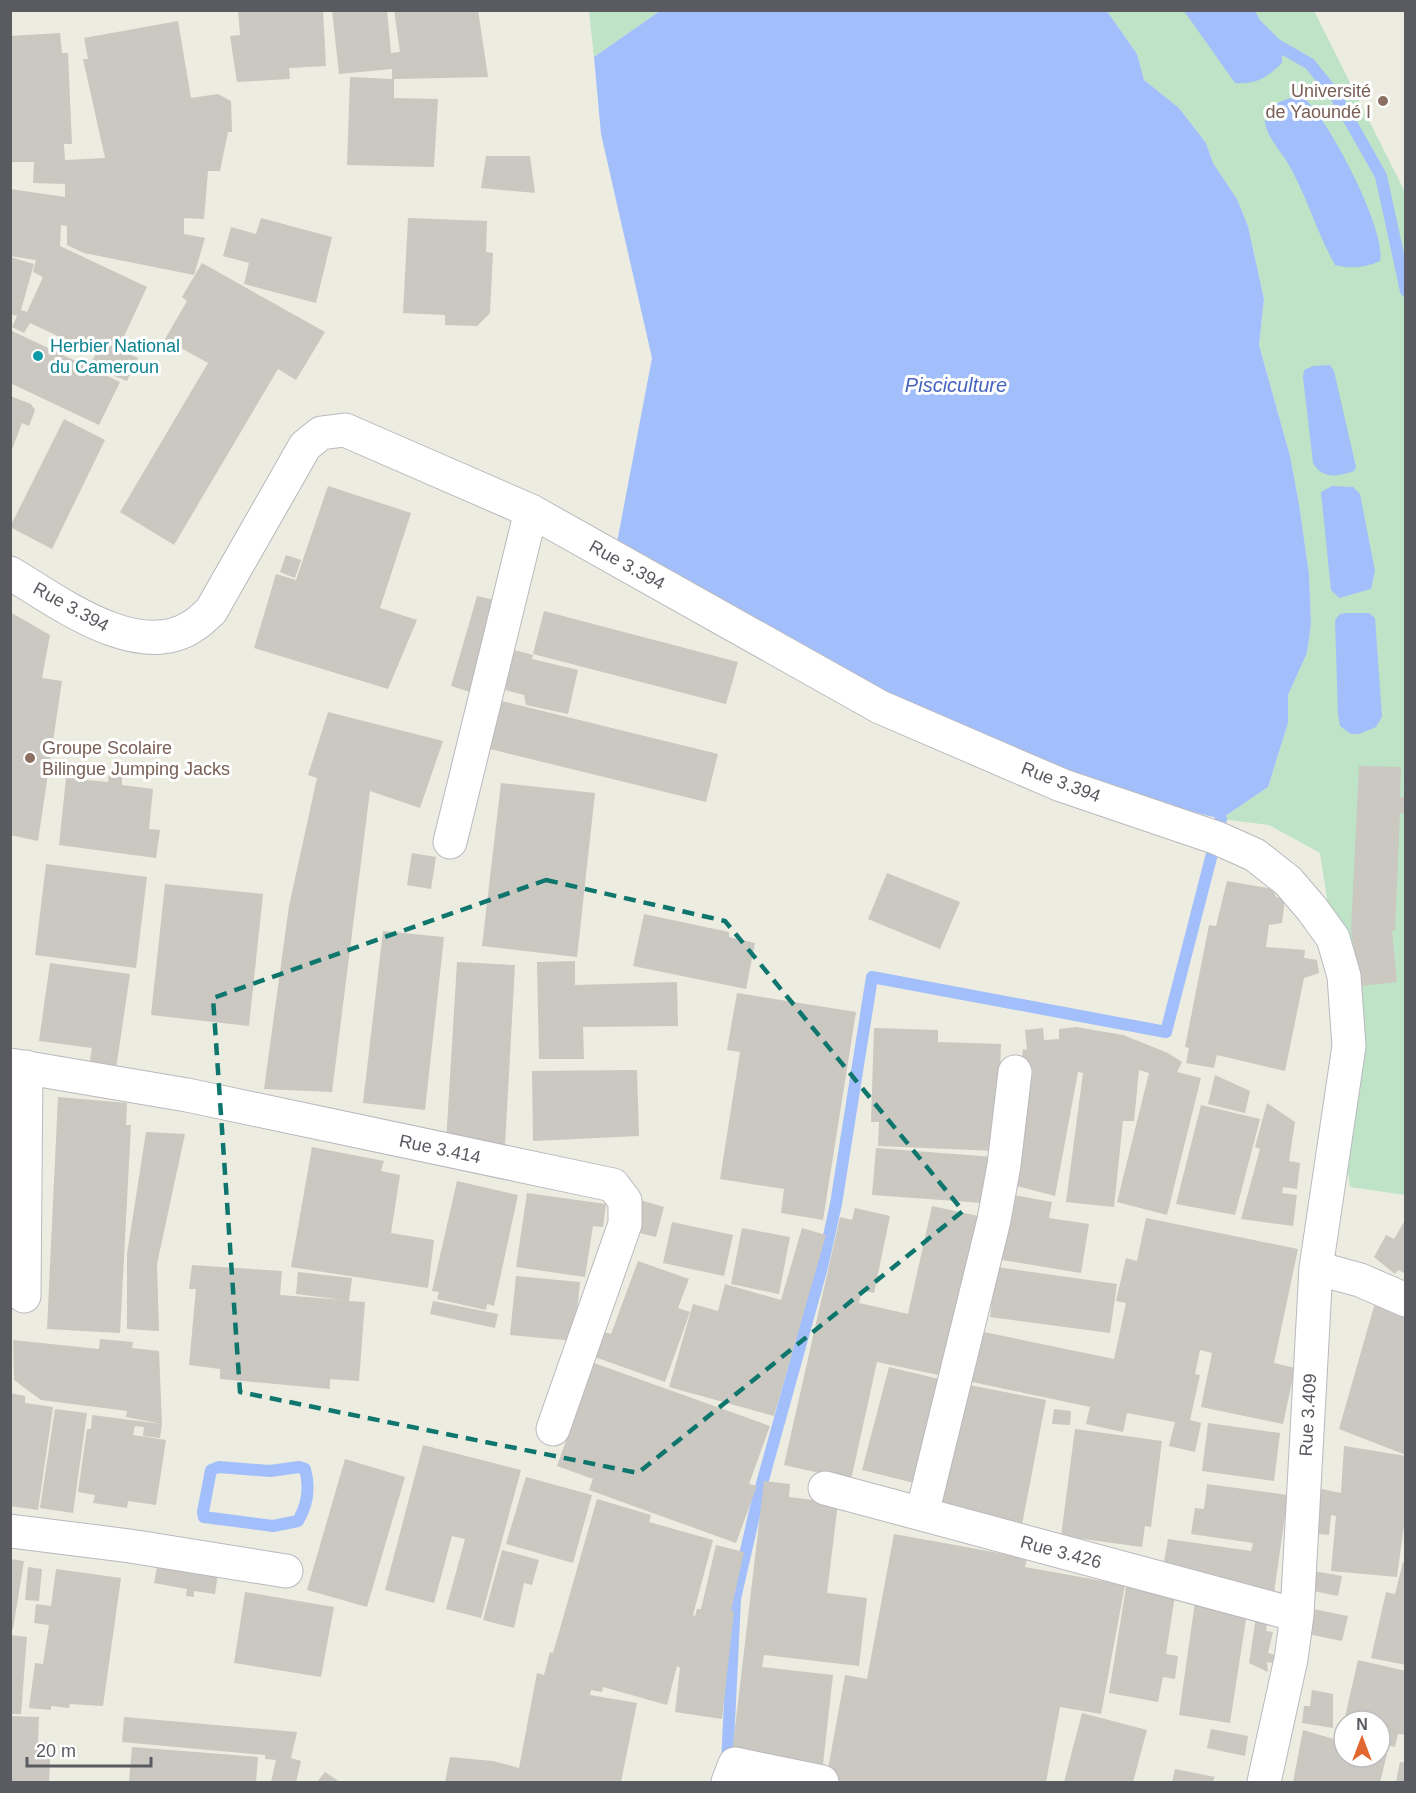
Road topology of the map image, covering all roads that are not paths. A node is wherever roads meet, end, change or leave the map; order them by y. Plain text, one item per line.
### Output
1 (531, 511) junction
2 (10, 573) edge
3 (450, 842) dead end
4 (1349, 1046) joint
5 (18, 1066) edge
6 (1015, 1072) dead end
7 (1316, 1268) junction
8 (24, 1296) dead end
9 (1406, 1300) edge
10 (552, 1429) dead end
11 (825, 1488) dead end
12 (922, 1514) junction
13 (10, 1531) edge
14 (286, 1571) dead end
15 (1297, 1616) junction
16 (728, 1782) edge
17 (822, 1782) edge
18 (1264, 1782) edge

1 - 2 street, Rue 3.394
1 - 3 street
1 - 4 street, Rue 3.394
4 - 7 street, Rue 3.409
5 - 8 street
5 - 10 street, Rue 3.414
6 - 12 street
7 - 9 street
7 - 15 street, Rue 3.409
11 - 12 street, Rue 3.426
12 - 15 street, Rue 3.426
13 - 14 street
15 - 18 street, Rue 3.409
16 - 17 street

